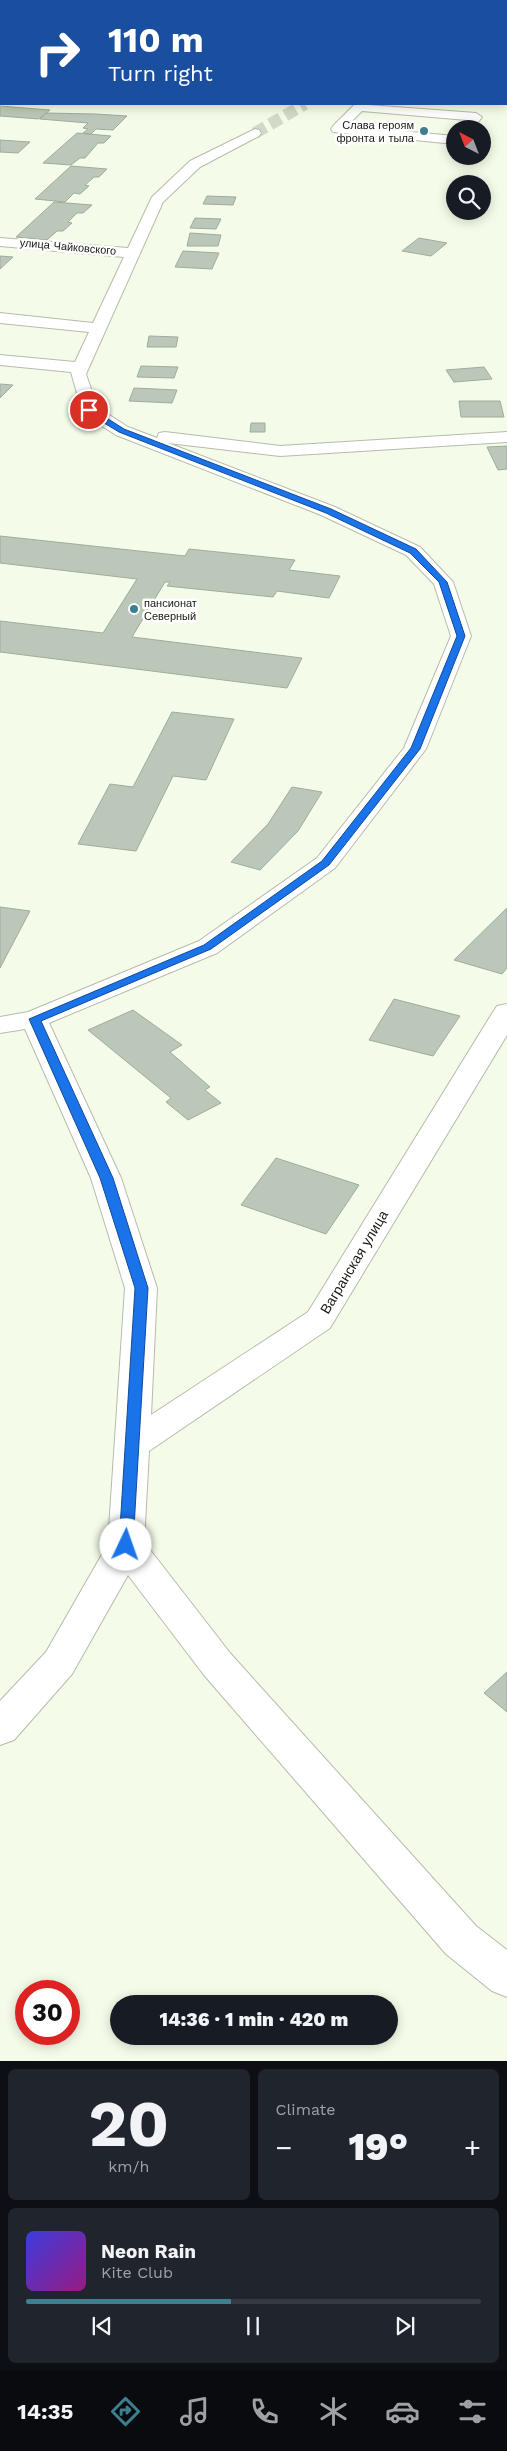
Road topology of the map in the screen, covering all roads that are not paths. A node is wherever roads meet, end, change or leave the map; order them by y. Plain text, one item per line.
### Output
1 (474, 120) edge
2 (255, 133) tunnel mouth
3 (446, 139) edge
4 (1, 242) edge
5 (133, 252) junction
6 (0, 318) edge
7 (99, 328) junction
8 (0, 360) edge
9 (81, 368) junction
10 (122, 431) junction
11 (507, 437) edge
12 (507, 1012) edge
13 (34, 1019) junction
14 (0, 1025) edge
15 (131, 1445) junction
16 (126, 1545) junction
17 (0, 1728) edge
18 (507, 1976) edge

1 - 3 street
2 - 5 street
4 - 5 street, улица Чайковского
5 - 7 street
6 - 7 street
7 - 9 street
8 - 9 street
9 - 10 street
10 - 11 street
10 - 13 street
12 - 15 street, Вагранская улица
13 - 14 street
13 - 15 street
15 - 16 street
16 - 17 street
16 - 18 street

